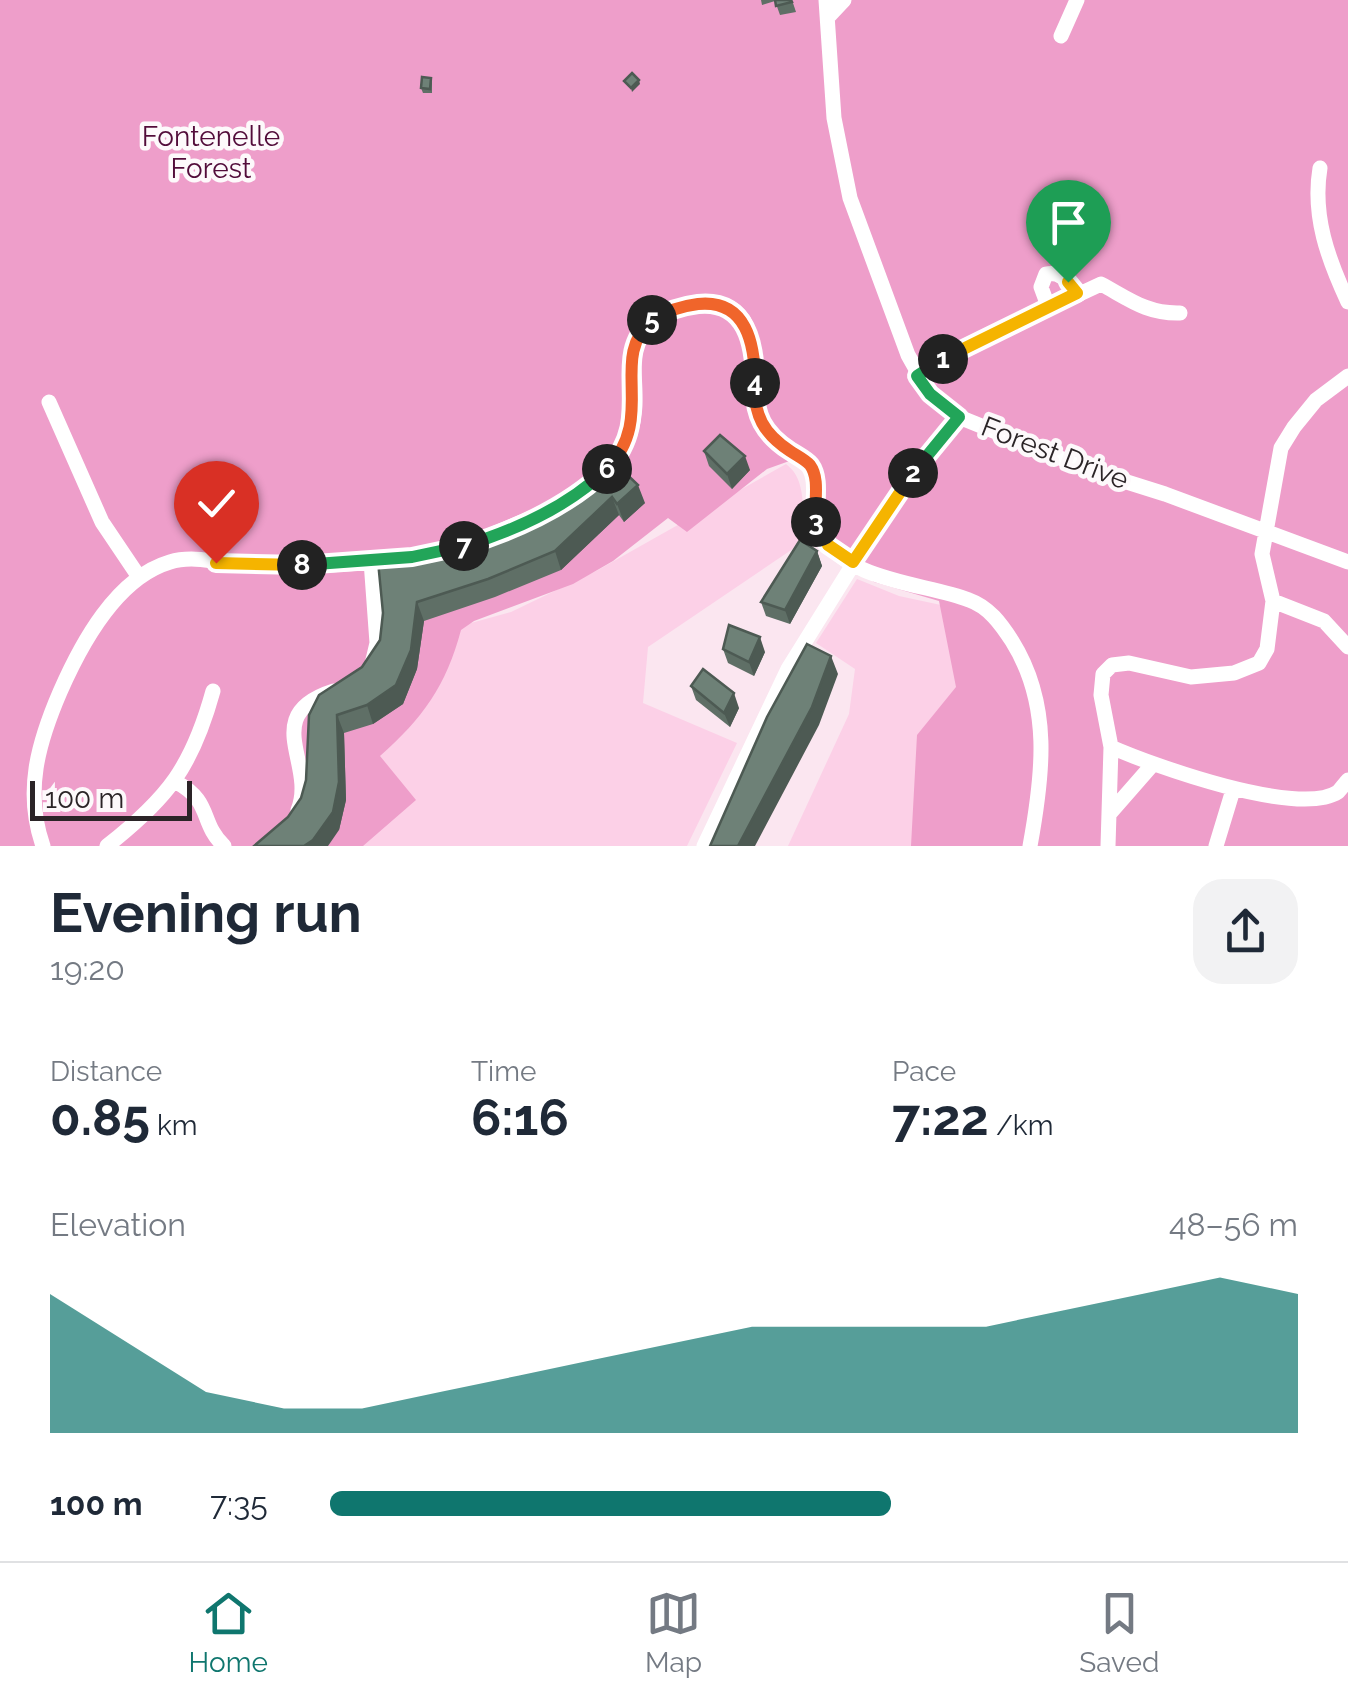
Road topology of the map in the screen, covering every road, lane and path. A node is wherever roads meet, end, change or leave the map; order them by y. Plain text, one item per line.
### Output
1 (844, 0) edge
2 (1076, 0) edge
3 (827, 8) edge
4 (1061, 36) dead end
5 (1320, 168) dead end
6 (1077, 293) junction
7 (1348, 302) edge
8 (1048, 306) junction
9 (1180, 313) dead end
10 (917, 376) junction
11 (1348, 376) edge
12 (49, 402) dead end
13 (959, 417) junction
14 (1266, 533) junction
15 (371, 561) junction
16 (853, 562) junction
17 (1348, 562) edge
18 (139, 577) junction
19 (1273, 601) junction
20 (1348, 647) edge
21 (213, 691) dead end
22 (1111, 747) junction
23 (1153, 764) junction
24 (1348, 780) edge
25 (176, 782) junction
26 (1232, 790) junction
27 (1111, 812) junction
28 (292, 820) edge
29 (43, 846) edge
30 (107, 846) edge
31 (224, 846) edge
32 (704, 846) edge
33 (1030, 846) edge
34 (1108, 846) edge
35 (1216, 846) edge

1 - 3 street
2 - 4 street
3 - 10 street, Forest Drive
5 - 7 street
6 - 8 street
6 - 8 street
6 - 9 street
8 - 10 street
10 - 13 street, Forest Drive
11 - 14 street
12 - 18 street
13 - 14 street, Forest Drive
13 - 16 street
14 - 17 street, Forest Drive
14 - 19 street
15 - 16 street
15 - 18 street
15 - 28 street
16 - 32 street
16 - 33 street
18 - 29 street
19 - 20 street
19 - 22 street
21 - 25 street
22 - 23 street
22 - 27 street
23 - 26 street
23 - 27 street
24 - 26 street
25 - 30 street
25 - 31 street
26 - 35 street
27 - 34 street

